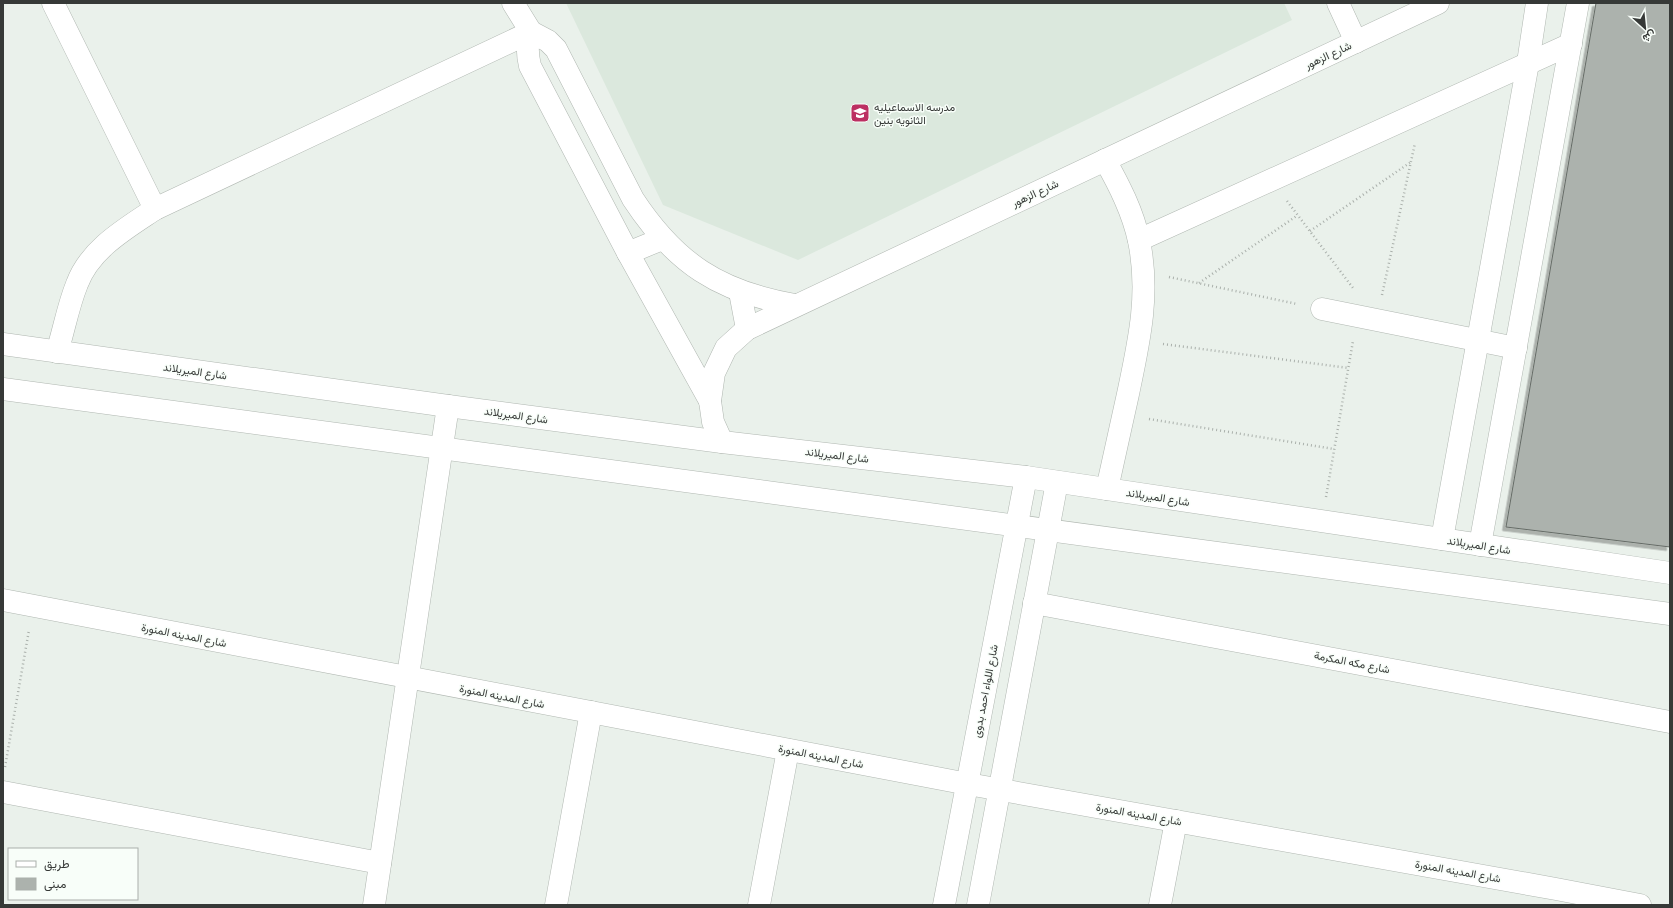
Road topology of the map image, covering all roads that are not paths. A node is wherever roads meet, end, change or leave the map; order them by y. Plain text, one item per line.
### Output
1 (53, 3) edge
2 (513, 3) edge
3 (1338, 3) edge
4 (1438, 3) edge
5 (1537, 3) edge
6 (1578, 3) edge
7 (531, 32) junction
8 (1356, 42) junction
9 (1571, 44) junction
10 (1528, 63) junction
11 (1105, 160) junction
12 (155, 209) junction
13 (662, 239) junction
14 (1139, 240) junction
15 (628, 253) junction
16 (740, 292) junction
17 (795, 305) junction
18 (1322, 309) road end
19 (747, 329) junction
20 (1478, 340) junction
21 (3, 344) edge
22 (1516, 348) junction
23 (57, 352) junction
24 (3, 389) edge
25 (710, 401) junction
26 (448, 406) junction
27 (722, 442) junction
28 (442, 449) junction
29 (1026, 477) junction
30 (1057, 482) junction
31 (1107, 489) junction
32 (1016, 526) junction
33 (1048, 530) junction
34 (1442, 539) junction
35 (1480, 545) junction
36 (1670, 573) edge
37 (3, 600) edge
38 (1034, 603) junction
39 (1670, 614) edge
40 (407, 678) junction
41 (590, 712) junction
42 (1670, 722) edge
43 (788, 750) junction
44 (4, 783) edge
45 (968, 784) junction
46 (999, 790) junction
47 (1176, 821) junction
48 (380, 863) junction
49 (374, 905) edge
50 (556, 905) edge
51 (759, 905) edge
52 (944, 905) edge
53 (978, 905) edge
54 (1160, 905) edge
55 (1640, 905) edge

1 - 12 street
2 - 7 street
3 - 8 street
4 - 8 street, شارع الزهور
5 - 10 street
6 - 9 street
7 - 12 street
7 - 13 street
7 - 15 street
8 - 11 street, شارع الزهور
9 - 10 street
9 - 22 street
10 - 14 street
10 - 20 street
11 - 14 street
11 - 17 street, شارع الزهور
12 - 23 street
13 - 15 street
13 - 16 street
14 - 31 street
15 - 25 street
16 - 17 street
16 - 19 street
17 - 19 street, شارع الزهور
18 - 20 street
19 - 25 street, شارع الزهور
20 - 22 street
20 - 34 street
21 - 23 street, شارع الميريلاند
22 - 35 street
23 - 26 street, شارع الميريلاند
24 - 28 street
25 - 27 street, شارع الزهور
26 - 27 street, شارع الميريلاند
26 - 28 street
27 - 29 street, شارع الميريلاند
28 - 32 street
28 - 40 street
29 - 30 street, شارع الميريلاند
29 - 32 street, شارع اللواء احمد بدوى
30 - 31 street, شارع الميريلاند
30 - 33 street
31 - 34 street, شارع الميريلاند
32 - 33 street
32 - 45 street, شارع اللواء احمد بدوى
33 - 38 street
33 - 39 street
34 - 35 street, شارع الميريلاند
35 - 36 street, شارع الميريلاند
37 - 40 street, شارع المدينه المنورة
38 - 42 street, شارع مكه المكرمة
38 - 46 street
40 - 41 street, شارع المدينه المنورة
40 - 48 street
41 - 43 street, شارع المدينه المنورة
41 - 50 street
43 - 45 street, شارع المدينه المنورة
43 - 51 street
44 - 48 street
45 - 46 street, شارع المدينه المنورة
45 - 52 street, شارع اللواء احمد بدوى
46 - 47 street, شارع المدينه المنورة
46 - 53 street
47 - 54 street
47 - 55 street, شارع المدينه المنورة
48 - 49 street

